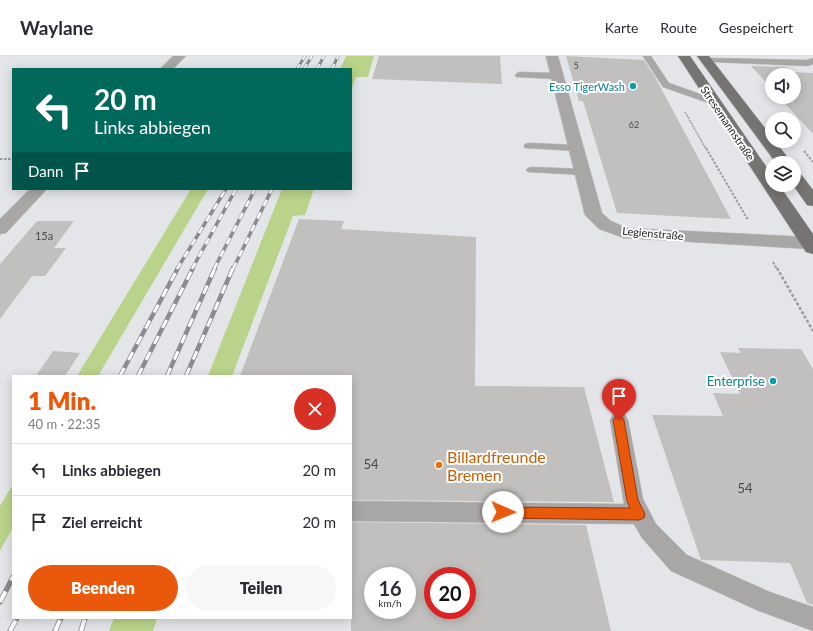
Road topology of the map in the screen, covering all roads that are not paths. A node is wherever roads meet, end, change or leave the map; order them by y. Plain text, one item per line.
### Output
1 (180, 56) edge
2 (552, 56) edge
3 (647, 56) edge
4 (684, 56) edge
5 (726, 56) edge
6 (707, 59) edge
7 (811, 63) edge
8 (167, 68) edge
9 (519, 75) dead end
10 (557, 76) junction
11 (714, 102) junction
12 (529, 146) dead end
13 (577, 148) junction
14 (779, 156) edge
15 (532, 170) dead end
16 (583, 172) junction
17 (801, 185) edge
18 (38, 190) edge
19 (813, 201) edge
20 (0, 229) edge
21 (811, 246) edge
22 (619, 420) dead end
23 (352, 511) edge
24 (639, 514) junction
25 (813, 619) edge

1 - 8 street
2 - 10 street, Legienstraße
3 - 11 lane
4 - 11 main road, Stresemannstraße
5 - 6 lane
6 - 7 lane
6 - 14 main road, Stresemannstraße
9 - 10 lane
10 - 13 street, Legienstraße
11 - 21 main road, Stresemannstraße
12 - 13 lane
13 - 16 street, Legienstraße
15 - 16 lane
16 - 21 street, Legienstraße
17 - 19 main road
18 - 20 street
22 - 24 lane
23 - 24 lane
24 - 25 lane

